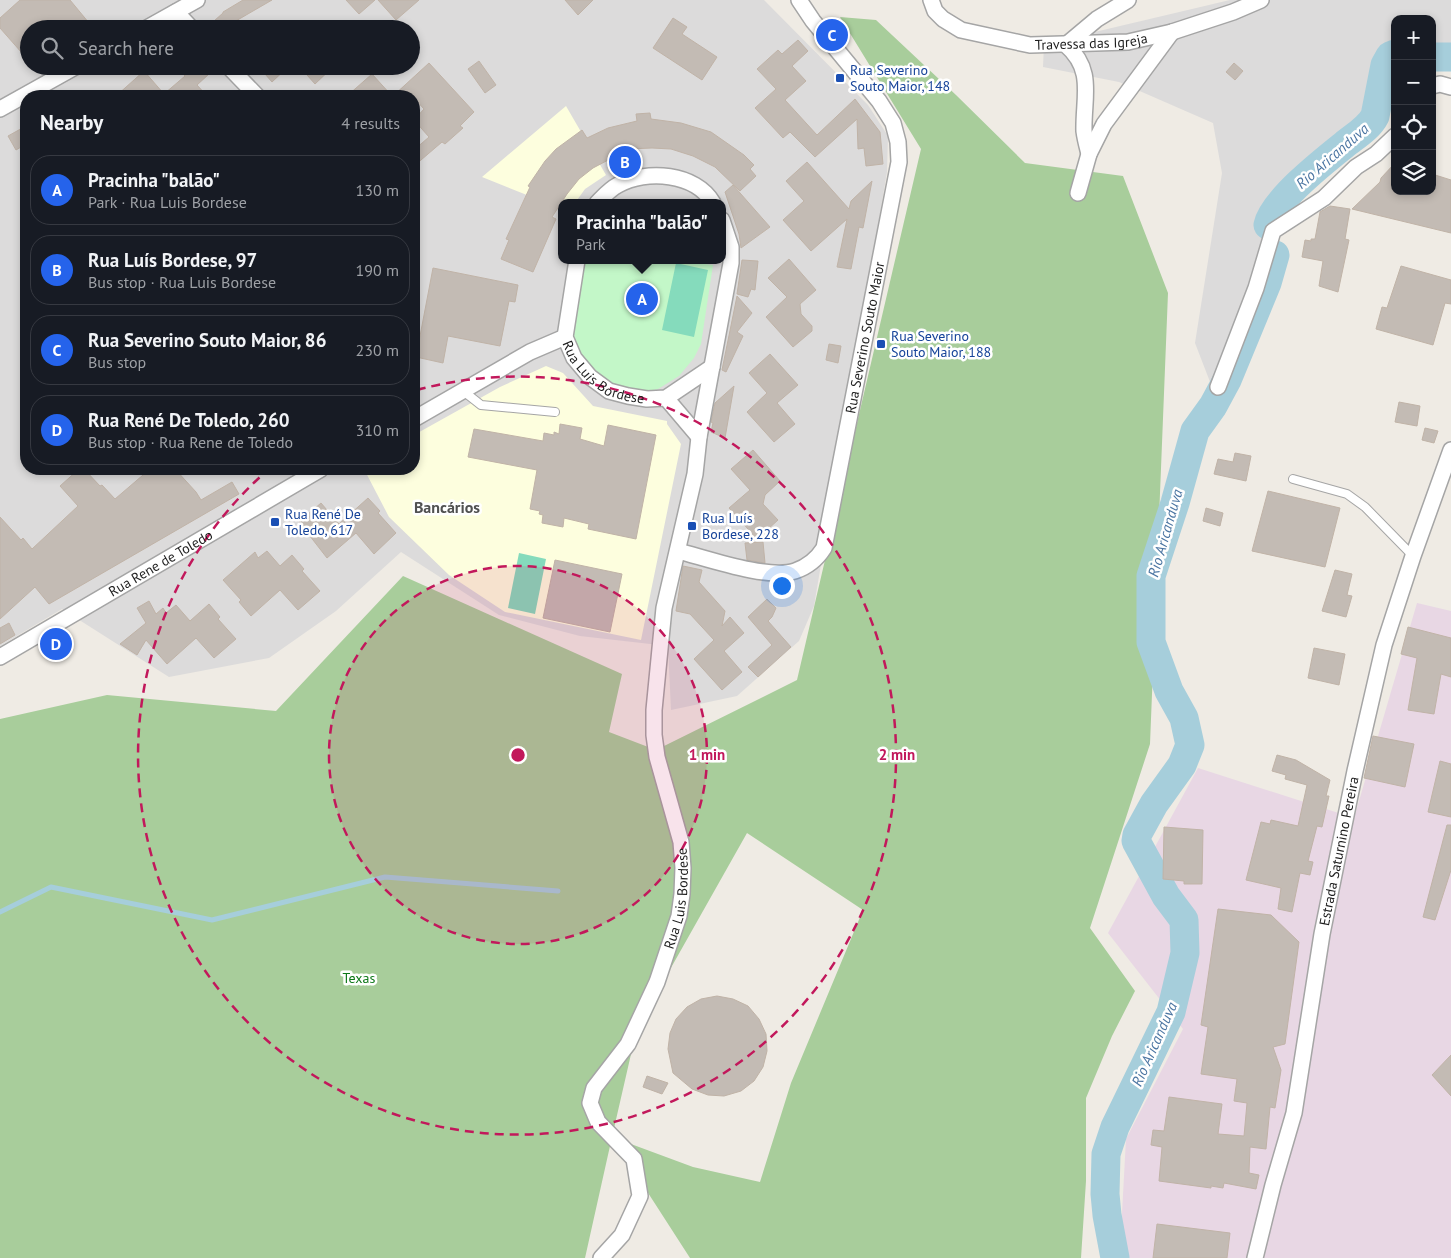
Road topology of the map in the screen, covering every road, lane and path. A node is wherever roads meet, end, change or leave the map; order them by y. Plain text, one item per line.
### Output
1 (197, 0) edge
2 (799, 0) edge
3 (931, 0) edge
4 (1128, 0) edge
5 (1261, 0) edge
6 (176, 12) junction
7 (161, 20) edge
8 (184, 20) edge
9 (1172, 32) junction
10 (1066, 45) junction
11 (60, 75) edge
12 (237, 75) edge
13 (1436, 85) edge
14 (1451, 87) edge
15 (33, 90) edge
16 (251, 90) edge
17 (20, 97) edge
18 (0, 108) edge
19 (1391, 140) edge
20 (1089, 154) junction
21 (1078, 193) dead end
22 (601, 199) edge
23 (710, 199) edge
24 (726, 232) edge
25 (576, 264) edge
26 (565, 337) junction
27 (712, 367) junction
28 (1218, 387) dead end
29 (462, 390) junction
30 (666, 398) junction
31 (420, 411) edge
32 (555, 412) dead end
33 (699, 437) junction
34 (1451, 450) edge
35 (311, 475) edge
36 (1293, 479) dead end
37 (678, 551) junction
38 (1413, 556) junction
39 (0, 658) edge
40 (601, 1258) edge
41 (1255, 1258) edge

1 - 6 street
2 - 37 street, Rua Severino Souto Maior
3 - 10 street, Travessa das Igreja
4 - 10 street
5 - 9 street, Travessa das Igreja
6 - 7 street
6 - 8 street
9 - 10 street, Travessa das Igreja
9 - 20 street
10 - 20 street
11 - 15 street
12 - 16 street
13 - 14 street
17 - 18 street
19 - 28 street
20 - 21 street
22 - 23 street
24 - 27 street, Rua Luis Bordese
25 - 26 street, Rua Luis Bordese
26 - 29 street
26 - 30 street, Rua Luis Bordese
27 - 30 street, Rua Luis Bordese
27 - 33 street, Rua Luis Bordese
29 - 31 street
29 - 32 lane
30 - 33 street, Rua Luis Bordese
33 - 37 street, Rua Luis Bordese
34 - 38 street, Estrada Saturnino Pereira
35 - 39 street, Rua Rene de Toledo
36 - 38 lane
37 - 40 street, Rua Luis Bordese
38 - 41 street, Estrada Saturnino Pereira

